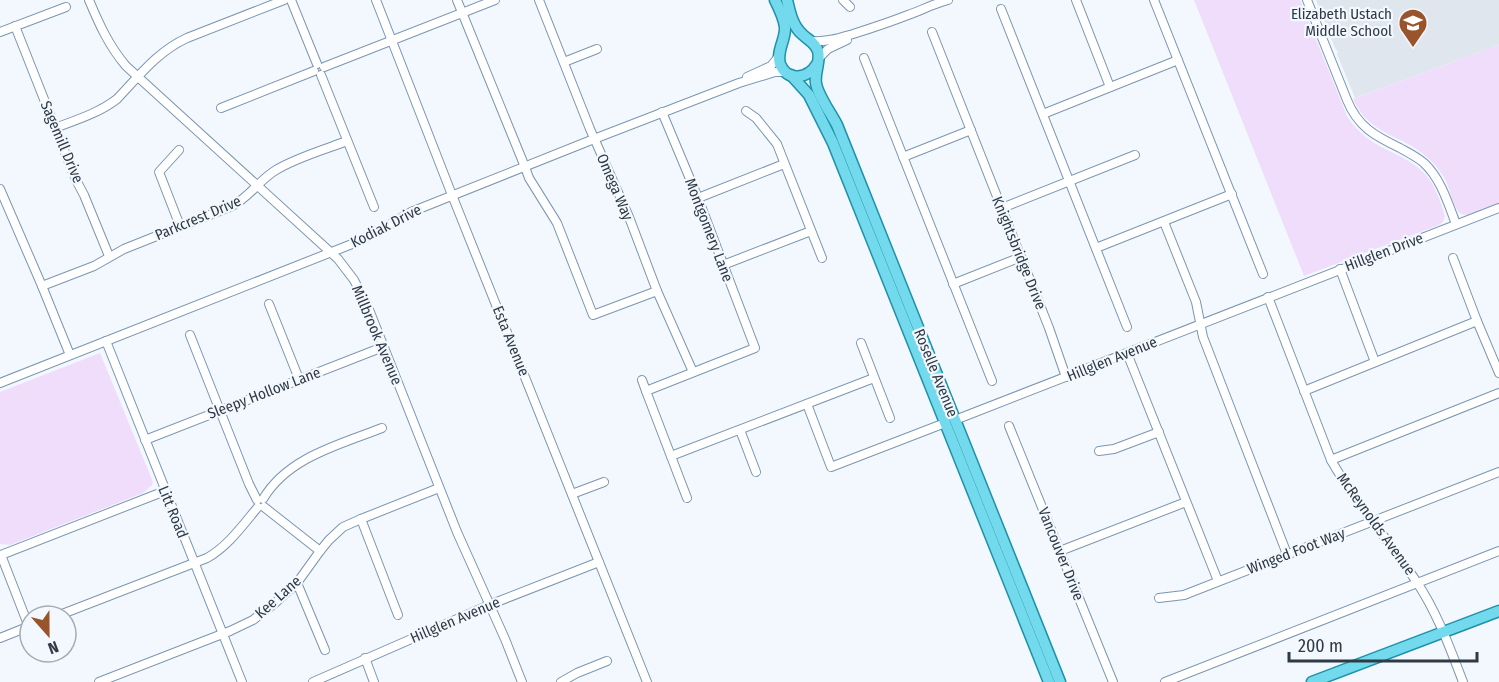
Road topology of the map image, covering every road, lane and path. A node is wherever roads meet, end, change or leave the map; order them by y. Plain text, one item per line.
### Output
1 (89, 0) edge
2 (284, 0) edge
3 (291, 0) edge
4 (376, 0) edge
5 (457, 0) edge
6 (495, 0) edge
7 (539, 0) edge
8 (776, 0) edge
9 (787, 0) edge
10 (843, 0) edge
11 (948, 0) edge
12 (1076, 0) edge
13 (1154, 0) edge
14 (1307, 0) edge
15 (927, 3) edge
16 (66, 7) dead end
17 (850, 7) dead end
18 (1001, 9) dead end
19 (463, 13) junction
20 (15, 27) junction
21 (873, 28) junction
22 (0, 32) edge
23 (932, 32) dead end
24 (809, 40) junction
25 (392, 41) junction
26 (597, 49) dead end
27 (780, 52) junction
28 (864, 58) dead end
29 (1178, 60) junction
30 (818, 61) junction
31 (564, 62) junction
32 (319, 69) junction
33 (789, 74) junction
34 (137, 77) junction
35 (739, 83) junction
36 (1110, 87) junction
37 (221, 108) dead end
38 (746, 111) dead end
39 (662, 112) junction
40 (1042, 114) junction
41 (55, 128) junction
42 (970, 130) junction
43 (594, 139) junction
44 (347, 141) junction
45 (179, 150) dead end
46 (1135, 155) dead end
47 (903, 157) junction
48 (784, 164) junction
49 (525, 167) junction
50 (1069, 181) junction
51 (258, 185) junction
52 (0, 189) edge
53 (1232, 194) junction
54 (452, 195) junction
55 (698, 198) junction
56 (374, 207) dead end
57 (3, 208) edge
58 (1002, 208) junction
59 (1499, 208) edge
60 (1164, 222) junction
61 (1456, 224) junction
62 (180, 226) junction
63 (811, 231) junction
64 (1096, 248) junction
65 (330, 252) junction
66 (109, 256) junction
67 (1021, 257) junction
68 (822, 258) dead end
69 (1454, 258) dead end
70 (723, 265) junction
71 (1340, 269) junction
72 (1263, 274) dead end
73 (953, 284) junction
74 (42, 286) junction
75 (657, 291) junction
76 (1268, 297) junction
77 (269, 304) dead end
78 (1477, 321) junction
79 (1201, 323) junction
80 (1127, 327) dead end
81 (190, 334) dead end
82 (106, 341) junction
83 (861, 343) dead end
84 (383, 347) junction
85 (1127, 353) junction
86 (70, 355) junction
87 (1376, 362) junction
88 (693, 372) junction
89 (1499, 373) edge
90 (1066, 377) junction
91 (874, 378) junction
92 (300, 379) junction
93 (642, 380) dead end
94 (992, 381) dead end
95 (0, 383) edge
96 (646, 391) junction
97 (1304, 391) junction
98 (1499, 393) edge
99 (807, 404) junction
100 (220, 410) junction
101 (890, 418) dead end
102 (950, 422) junction
103 (1009, 426) dead end
104 (382, 428) dead end
105 (740, 430) junction
106 (1158, 432) junction
107 (145, 440) junction
108 (1100, 451) dead end
109 (671, 456) junction
110 (1331, 460) junction
111 (1499, 471) edge
112 (756, 472) dead end
113 (603, 482) dead end
114 (439, 488) junction
115 (165, 492) junction
116 (572, 494) junction
117 (687, 498) dead end
118 (1186, 502) junction
119 (260, 503) junction
120 (361, 519) junction
121 (1374, 521) junction
122 (320, 551) junction
123 (1060, 551) junction
124 (1499, 551) edge
125 (1287, 554) junction
126 (1, 555) edge
127 (599, 562) junction
128 (194, 563) junction
129 (1218, 581) junction
130 (1418, 582) junction
131 (297, 583) junction
132 (1159, 598) dead end
133 (21, 604) edge
134 (489, 605) junction
135 (78, 608) edge
136 (1499, 611) edge
137 (398, 615) dead end
138 (18, 631) edge
139 (1444, 632) junction
140 (222, 635) junction
141 (0, 638) edge
142 (324, 650) dead end
143 (365, 658) junction
144 (607, 661) dead end
145 (99, 682) edge
146 (242, 682) edge
147 (313, 682) edge
148 (374, 682) edge
149 (522, 682) edge
150 (561, 682) edge
151 (647, 682) edge
152 (1049, 682) edge
153 (1060, 682) edge
154 (1113, 682) edge
155 (1165, 682) edge
156 (1312, 682) edge
157 (1463, 682) edge

1 - 34 street, Millbrook Avenue
2 - 34 street
3 - 32 street
4 - 25 street, Esta Avenue
5 - 19 street
6 - 19 street
7 - 31 street, Omega Way
8 - 27 main road
9 - 24 main road
10 - 17 street
11 - 15 street
12 - 36 street
13 - 29 street
14 - 61 street
15 - 21 street
16 - 20 street
18 - 40 street
19 - 25 street
19 - 49 street
20 - 22 street
20 - 41 street, Sagemill Drive
21 - 24 street
21 - 30 street
23 - 42 street, Knightsbridge Drive
24 - 27 main road
24 - 30 main road
25 - 32 street
25 - 54 street, Esta Avenue
26 - 31 street
27 - 33 main road
27 - 35 street, Kodiak Drive
28 - 47 street
29 - 36 street
29 - 53 street
30 - 33 main road
30 - 102 main road, Roselle Avenue
31 - 43 street, Omega Way
32 - 37 street
32 - 44 street
33 - 35 street, Kodiak Drive
33 - 102 main road, Roselle Avenue
34 - 41 street
34 - 51 street, Millbrook Avenue
35 - 39 street, Kodiak Drive
36 - 40 street
38 - 48 street
39 - 43 street, Kodiak Drive
39 - 55 street, Montgomery Lane
40 - 50 street
41 - 66 street, Sagemill Drive
42 - 47 street
42 - 58 street, Knightsbridge Drive
43 - 49 street, Kodiak Drive
43 - 75 street, Omega Way
44 - 51 street, Parkcrest Drive
44 - 56 street
45 - 62 street
46 - 50 street
47 - 73 street
48 - 55 street
48 - 63 street
49 - 54 street, Kodiak Drive
49 - 75 street
50 - 58 street
50 - 64 street
51 - 62 street, Parkcrest Drive
51 - 65 street, Millbrook Avenue
52 - 57 street
53 - 60 street
53 - 72 street
54 - 65 street, Kodiak Drive
54 - 116 street, Esta Avenue
55 - 70 street, Montgomery Lane
57 - 74 street
58 - 67 street, Knightsbridge Drive
59 - 61 street, Hillglen Drive
60 - 64 street
60 - 79 street
61 - 71 street, Hillglen Drive
62 - 66 street, Parkcrest Drive
63 - 68 street
63 - 70 street
64 - 80 street
65 - 82 street, Kodiak Drive
65 - 84 street, Millbrook Avenue
66 - 74 street, Parkcrest Drive
67 - 73 street
67 - 90 street, Knightsbridge Drive
69 - 78 street
70 - 88 street, Montgomery Lane
71 - 76 street, Hillglen Drive
71 - 87 street
73 - 94 street
74 - 86 street
75 - 88 street, Omega Way
76 - 79 street, Hillglen Avenue
76 - 97 street, McReynolds Avenue
77 - 92 street
78 - 87 street
78 - 89 street
79 - 85 street, Hillglen Avenue
79 - 125 street
81 - 100 street
82 - 86 street, Kodiak Drive
82 - 107 street, Litt Road
83 - 91 street
84 - 92 street, Sleepy Hollow Lane
84 - 114 street, Millbrook Avenue
85 - 90 street, Hillglen Avenue
85 - 106 street
86 - 95 street, Kodiak Drive
87 - 97 street
88 - 96 street
90 - 102 street, Hillglen Avenue
91 - 99 street
91 - 101 street
92 - 100 street, Sleepy Hollow Lane
93 - 96 street
96 - 109 street
97 - 110 street, McReynolds Avenue
98 - 110 street
99 - 102 street, Hillglen Avenue
99 - 105 street
100 - 107 street, Sleepy Hollow Lane
100 - 119 street
102 - 152 main road, Roselle Avenue
102 - 153 main road, Roselle Avenue
103 - 123 street, Vancouver Drive
104 - 119 street
105 - 109 street
105 - 112 street
106 - 108 street
106 - 118 street
107 - 115 street, Litt Road
109 - 117 street
110 - 121 street, McReynolds Avenue
111 - 121 street, Winged Foot Way
113 - 116 street
114 - 120 street, Kee Lane
114 - 134 street, Millbrook Avenue
115 - 126 street
115 - 128 street, Litt Road
116 - 127 street, Esta Avenue
118 - 123 street
118 - 129 street
119 - 122 street
119 - 128 street
120 - 122 street, Kee Lane
120 - 137 street
121 - 125 street, Winged Foot Way
121 - 130 street, McReynolds Avenue
122 - 131 street, Kee Lane
123 - 154 street, Vancouver Drive
124 - 130 street
125 - 129 street, Winged Foot Way
126 - 133 street
127 - 134 street, Hillglen Avenue
127 - 151 street, Esta Avenue
128 - 135 street
128 - 140 street, Litt Road
129 - 132 street, Winged Foot Way
130 - 139 street, McReynolds Avenue
130 - 155 street
131 - 140 street, Kee Lane
131 - 142 street
134 - 143 street, Hillglen Avenue
134 - 149 street, Millbrook Avenue
136 - 139 main road
138 - 141 street
139 - 156 main road
139 - 157 street, McReynolds Avenue
140 - 145 street, Kee Lane
140 - 146 street, Litt Road
143 - 147 street, Hillglen Avenue
143 - 148 street
144 - 150 street

